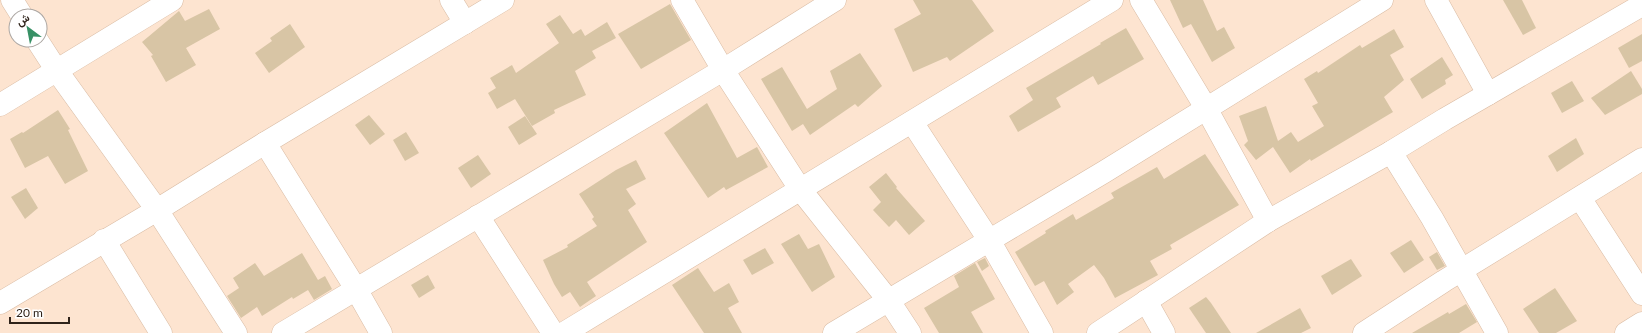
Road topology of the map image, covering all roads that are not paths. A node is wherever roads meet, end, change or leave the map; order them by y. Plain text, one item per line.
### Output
1 (172, 0) edge
2 (451, 0) edge
3 (503, 0) edge
4 (682, 0) edge
5 (835, 0) edge
6 (1112, 0) edge
7 (1141, 0) edge
8 (1382, 0) edge
9 (1436, 0) edge
10 (1642, 5) edge
11 (466, 23) junction
12 (42, 48) edge
13 (723, 70) junction
14 (57, 71) junction
15 (1488, 94) junction
16 (0, 105) edge
17 (1206, 108) junction
18 (912, 122) junction
19 (265, 143) junction
20 (1391, 152) junction
21 (1642, 159) edge
22 (800, 189) junction
23 (1580, 198) junction
24 (157, 210) junction
25 (478, 216) junction
26 (1268, 221) junction
27 (104, 240) junction
28 (989, 240) junction
29 (1461, 271) junction
30 (356, 289) junction
31 (1642, 294) edge
32 (889, 301) junction
33 (1146, 301) junction
34 (0, 303) edge
35 (1642, 324) edge
36 (161, 333) edge
37 (236, 333) edge
38 (283, 333) edge
39 (381, 333) edge
40 (553, 333) edge
41 (564, 333) edge
42 (834, 333) edge
43 (910, 333) edge
44 (1042, 333) edge
45 (1098, 333) edge
46 (1164, 333) edge
47 (1364, 333) edge
48 (1497, 333) edge
49 (1626, 333) edge

1 - 14 street
2 - 11 street
3 - 11 street
4 - 13 street
5 - 13 street
6 - 18 street
7 - 17 street
8 - 17 street
9 - 15 street
10 - 15 street
11 - 19 street
12 - 14 street
13 - 22 street
13 - 25 street
14 - 16 street
14 - 24 street
15 - 20 street
17 - 26 street
17 - 28 street
18 - 22 street
18 - 28 street
19 - 24 street
19 - 30 street
20 - 26 street
20 - 29 street
21 - 23 street
22 - 32 street
22 - 41 street
23 - 29 street
23 - 31 street
24 - 27 street
24 - 37 street
25 - 30 street
25 - 40 street
26 - 33 street
27 - 34 street
27 - 36 street
28 - 32 street
28 - 44 street
29 - 47 street
29 - 48 street
30 - 38 street
30 - 39 street
32 - 42 street
32 - 43 street
33 - 45 street
33 - 46 street
35 - 49 street

